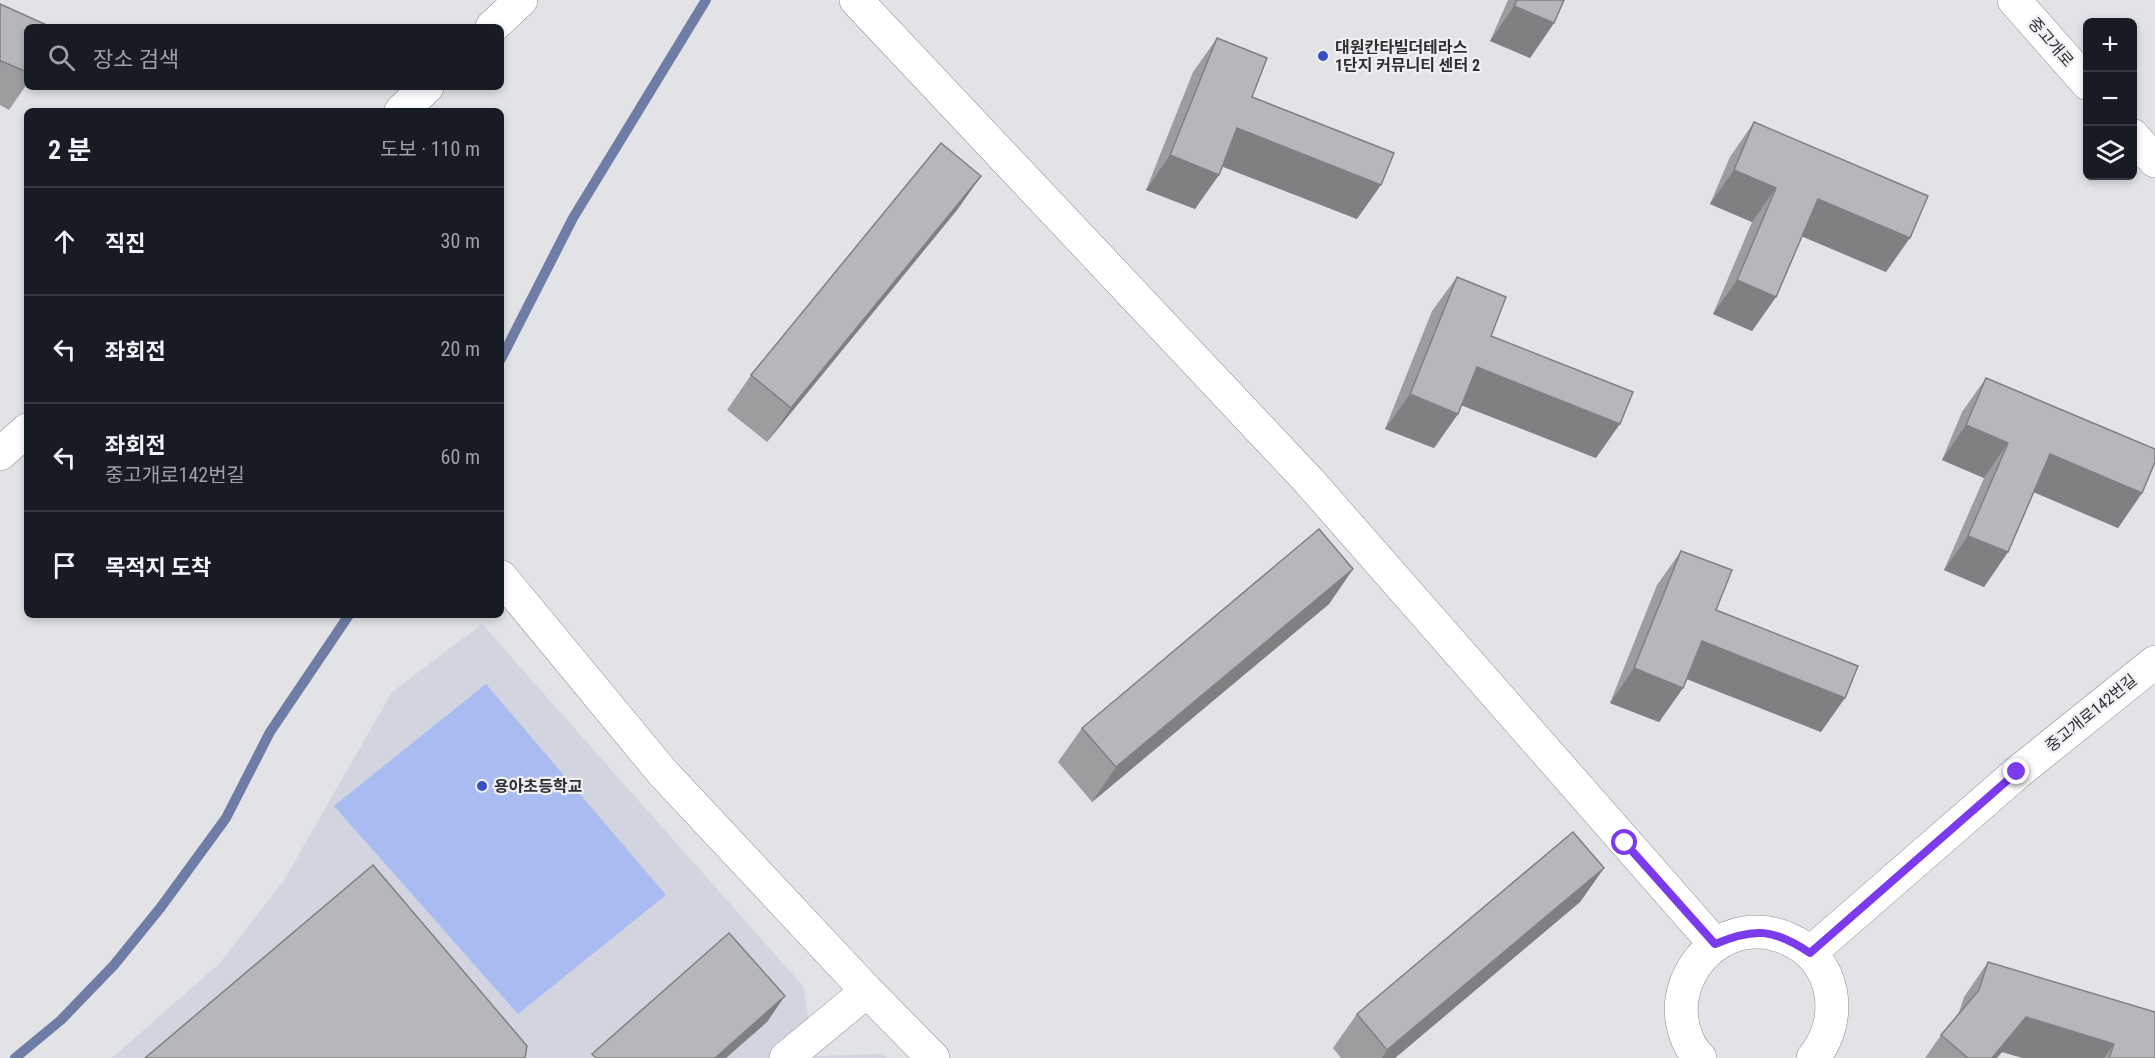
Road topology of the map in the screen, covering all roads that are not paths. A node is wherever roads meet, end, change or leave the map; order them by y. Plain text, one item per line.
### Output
1 (521, 0) edge
2 (856, 0) edge
3 (2014, 0) edge
4 (495, 24) edge
5 (2083, 78) edge
6 (424, 90) edge
7 (404, 108) edge
8 (2137, 140) edge
9 (2155, 161) edge
10 (24, 433) edge
11 (0, 453) edge
12 (504, 581) edge
13 (2155, 662) edge
14 (1715, 944) junction
15 (1810, 953) junction
16 (867, 991) junction
17 (1696, 1057) edge
18 (786, 1058) edge
19 (933, 1058) edge
20 (1813, 1058) edge

1 - 4 street
2 - 14 street
3 - 5 street, 중고개로
6 - 7 street
8 - 9 street
10 - 11 street
12 - 16 street
13 - 15 street, 중고개로142번길
14 - 15 street
14 - 17 street
15 - 20 street
16 - 18 street
16 - 19 street

